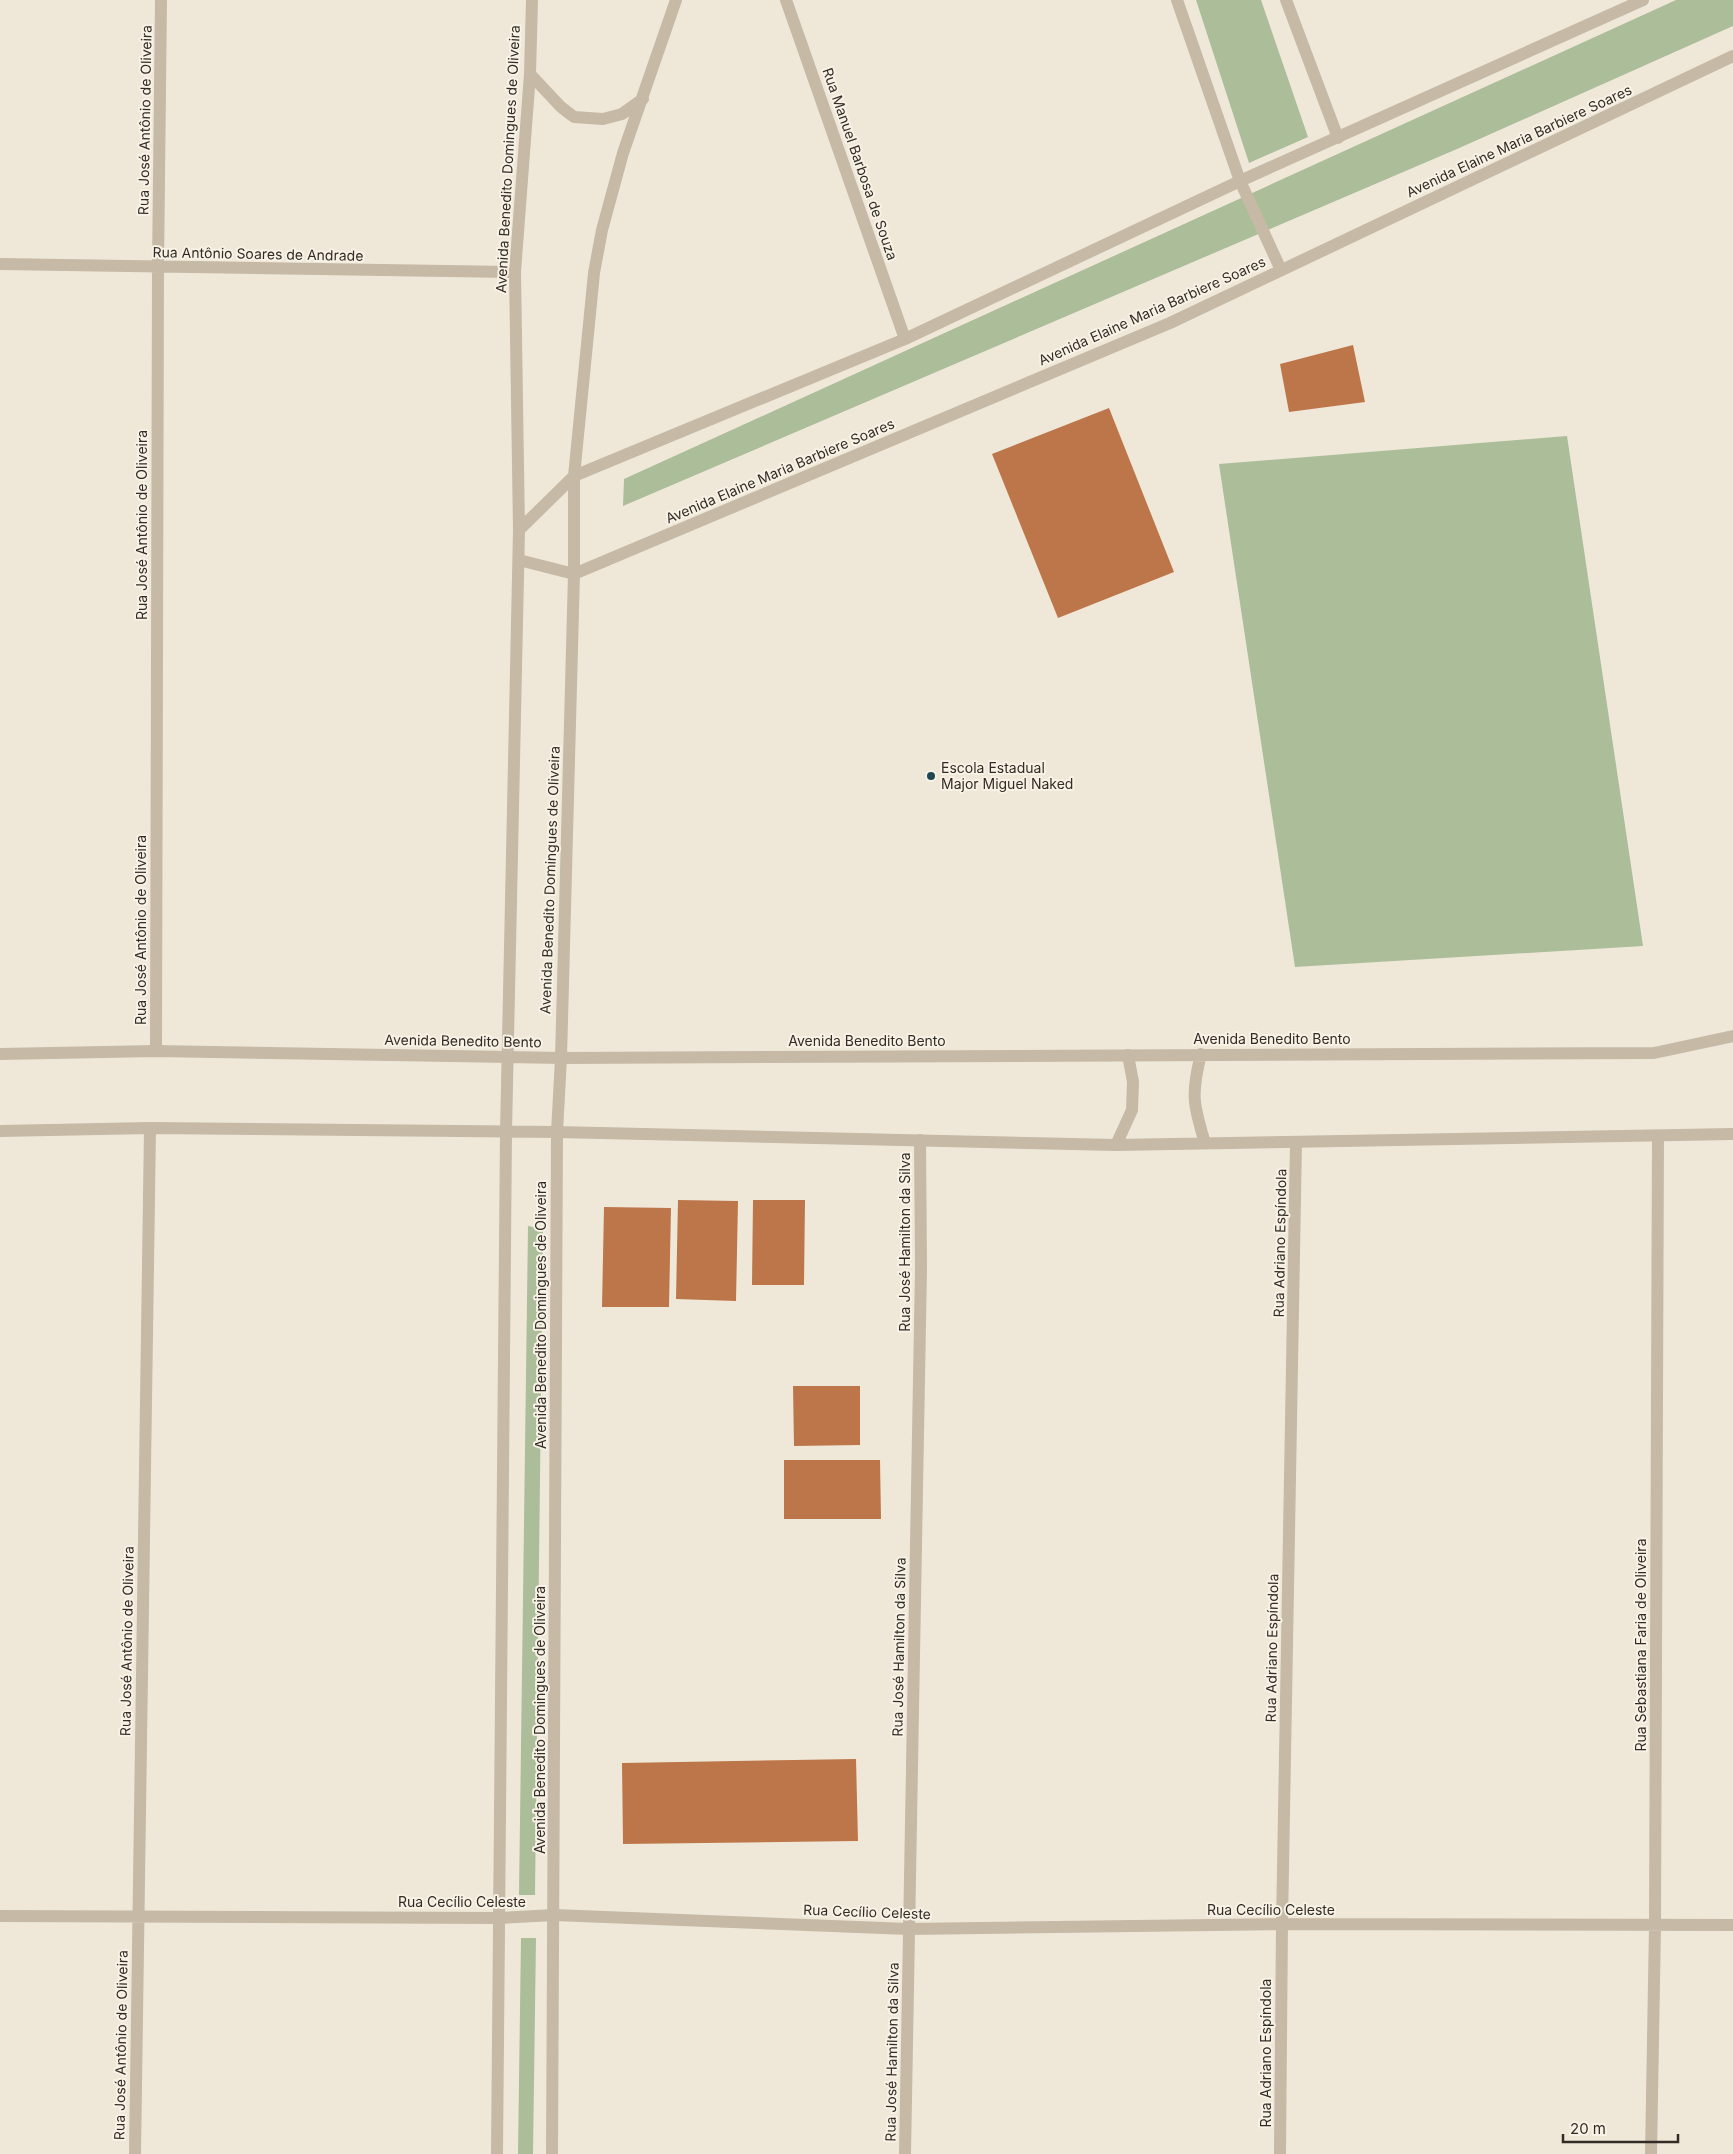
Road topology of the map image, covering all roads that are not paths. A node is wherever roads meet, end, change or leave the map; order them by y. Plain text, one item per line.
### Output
1 (161, 0) edge
2 (532, 0) edge
3 (676, 0) edge
4 (786, 0) edge
5 (1177, 0) edge
6 (1286, 0) edge
7 (1644, 0) edge
8 (1733, 56) edge
9 (530, 74) junction
10 (643, 99) junction
11 (1338, 138) junction
12 (1240, 181) junction
13 (0, 264) edge
14 (158, 268) junction
15 (1281, 270) junction
16 (515, 272) junction
17 (905, 339) junction
18 (574, 476) junction
19 (519, 530) junction
20 (519, 560) junction
21 (574, 574) junction
22 (1733, 1036) edge
23 (156, 1051) junction
24 (0, 1054) edge
25 (1201, 1054) junction
26 (1128, 1055) junction
27 (509, 1056) junction
28 (561, 1058) junction
29 (150, 1128) junction
30 (0, 1131) edge
31 (506, 1132) junction
32 (556, 1132) junction
33 (1733, 1134) edge
34 (1658, 1136) junction
35 (920, 1140) junction
36 (1296, 1142) junction
37 (1205, 1143) junction
38 (1116, 1145) junction
39 (0, 1916) edge
40 (139, 1916) junction
41 (554, 1916) junction
42 (499, 1918) junction
43 (1282, 1924) junction
44 (1733, 1924) edge
45 (1655, 1926) junction
46 (908, 1929) junction
47 (135, 2154) edge
48 (497, 2154) edge
49 (552, 2154) edge
50 (905, 2154) edge
51 (1280, 2154) edge
52 (1651, 2154) edge

1 - 14 street, Rua José Antônio de Oliveira
2 - 9 street, Avenida Benedito Domingues de Oliveira
3 - 10 street, Avenida Benedito Domingues de Oliveira
4 - 17 street, Rua Manuel Barbosa de Souza
5 - 12 street
6 - 11 street
7 - 11 street
8 - 15 street, Avenida Elaine Maria Barbiere Soares
9 - 10 street
9 - 16 street, Avenida Benedito Domingues de Oliveira
10 - 18 street, Avenida Benedito Domingues de Oliveira
11 - 12 street
12 - 15 street
12 - 17 street
13 - 14 street, Rua Antônio Soares de Andrade
14 - 16 street, Rua Antônio Soares de Andrade
14 - 23 street, Rua José Antônio de Oliveira
15 - 21 street, Avenida Elaine Maria Barbiere Soares
16 - 19 street, Avenida Benedito Domingues de Oliveira
17 - 18 street
18 - 19 street
18 - 21 street, Avenida Benedito Domingues de Oliveira
19 - 20 street, Avenida Benedito Domingues de Oliveira
20 - 21 street
20 - 27 street, Avenida Benedito Domingues de Oliveira
21 - 28 street, Avenida Benedito Domingues de Oliveira
22 - 25 street, Avenida Benedito Bento
23 - 24 street, Avenida Benedito Bento
23 - 27 street, Avenida Benedito Bento
25 - 26 street, Avenida Benedito Bento
25 - 37 street
26 - 28 street, Avenida Benedito Bento
26 - 38 street
27 - 28 street, Avenida Benedito Bento
27 - 31 street, Avenida Benedito Domingues de Oliveira
28 - 32 street, Avenida Benedito Domingues de Oliveira
29 - 30 street
29 - 31 street
29 - 40 street, Rua José Antônio de Oliveira
31 - 32 street
31 - 42 street, Avenida Benedito Domingues de Oliveira
32 - 35 street
32 - 41 street, Avenida Benedito Domingues de Oliveira
33 - 34 street
34 - 36 street
34 - 45 street, Rua Sebastiana Faria de Oliveira
35 - 38 street
35 - 46 street, Rua José Hamilton da Silva
36 - 37 street
36 - 43 street, Rua Adriano Espíndola
37 - 38 street
39 - 40 street, Rua Cecílio Celeste
40 - 42 street, Rua Cecílio Celeste
40 - 47 street, Rua José Antônio de Oliveira
41 - 42 street, Rua Cecílio Celeste
41 - 46 street, Rua Cecílio Celeste
41 - 49 street, Avenida Benedito Domingues de Oliveira
42 - 48 street, Avenida Benedito Domingues de Oliveira
43 - 45 street, Rua Cecílio Celeste
43 - 46 street, Rua Cecílio Celeste
43 - 51 street, Rua Adriano Espíndola
44 - 45 street, Rua Cecílio Celeste
45 - 52 street, Rua Sebastiana Faria de Oliveira
46 - 50 street, Rua José Hamilton da Silva

